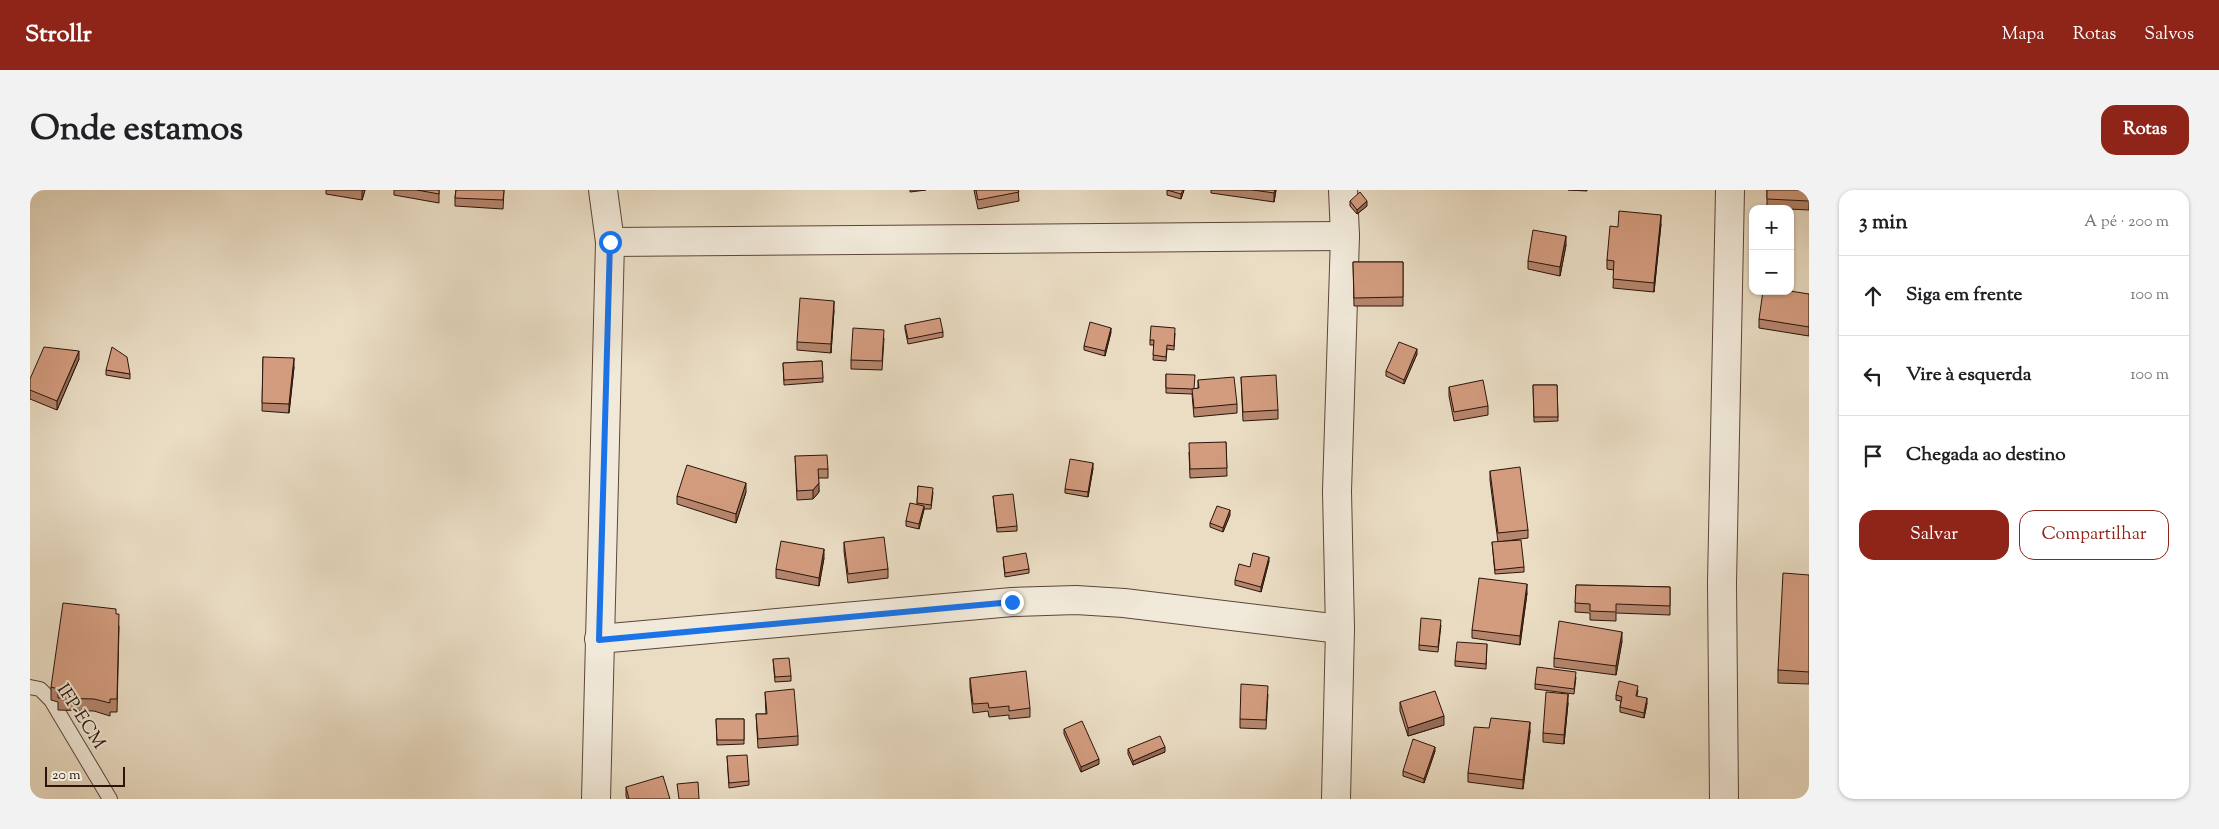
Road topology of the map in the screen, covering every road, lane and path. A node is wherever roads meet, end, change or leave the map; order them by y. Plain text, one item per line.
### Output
1 (603, 190) edge
2 (1343, 190) edge
3 (1730, 190) edge
4 (1345, 236) junction
5 (610, 242) junction
6 (1340, 629) junction
7 (599, 640) junction
8 (30, 687) edge
9 (110, 799) edge
10 (596, 799) edge
11 (1336, 799) edge
12 (1724, 799) edge

1 - 5 street
2 - 4 street
3 - 12 street
4 - 5 street
4 - 6 street
5 - 7 street
6 - 7 street
6 - 11 street
7 - 10 street
8 - 9 lane, IFP-ECM

